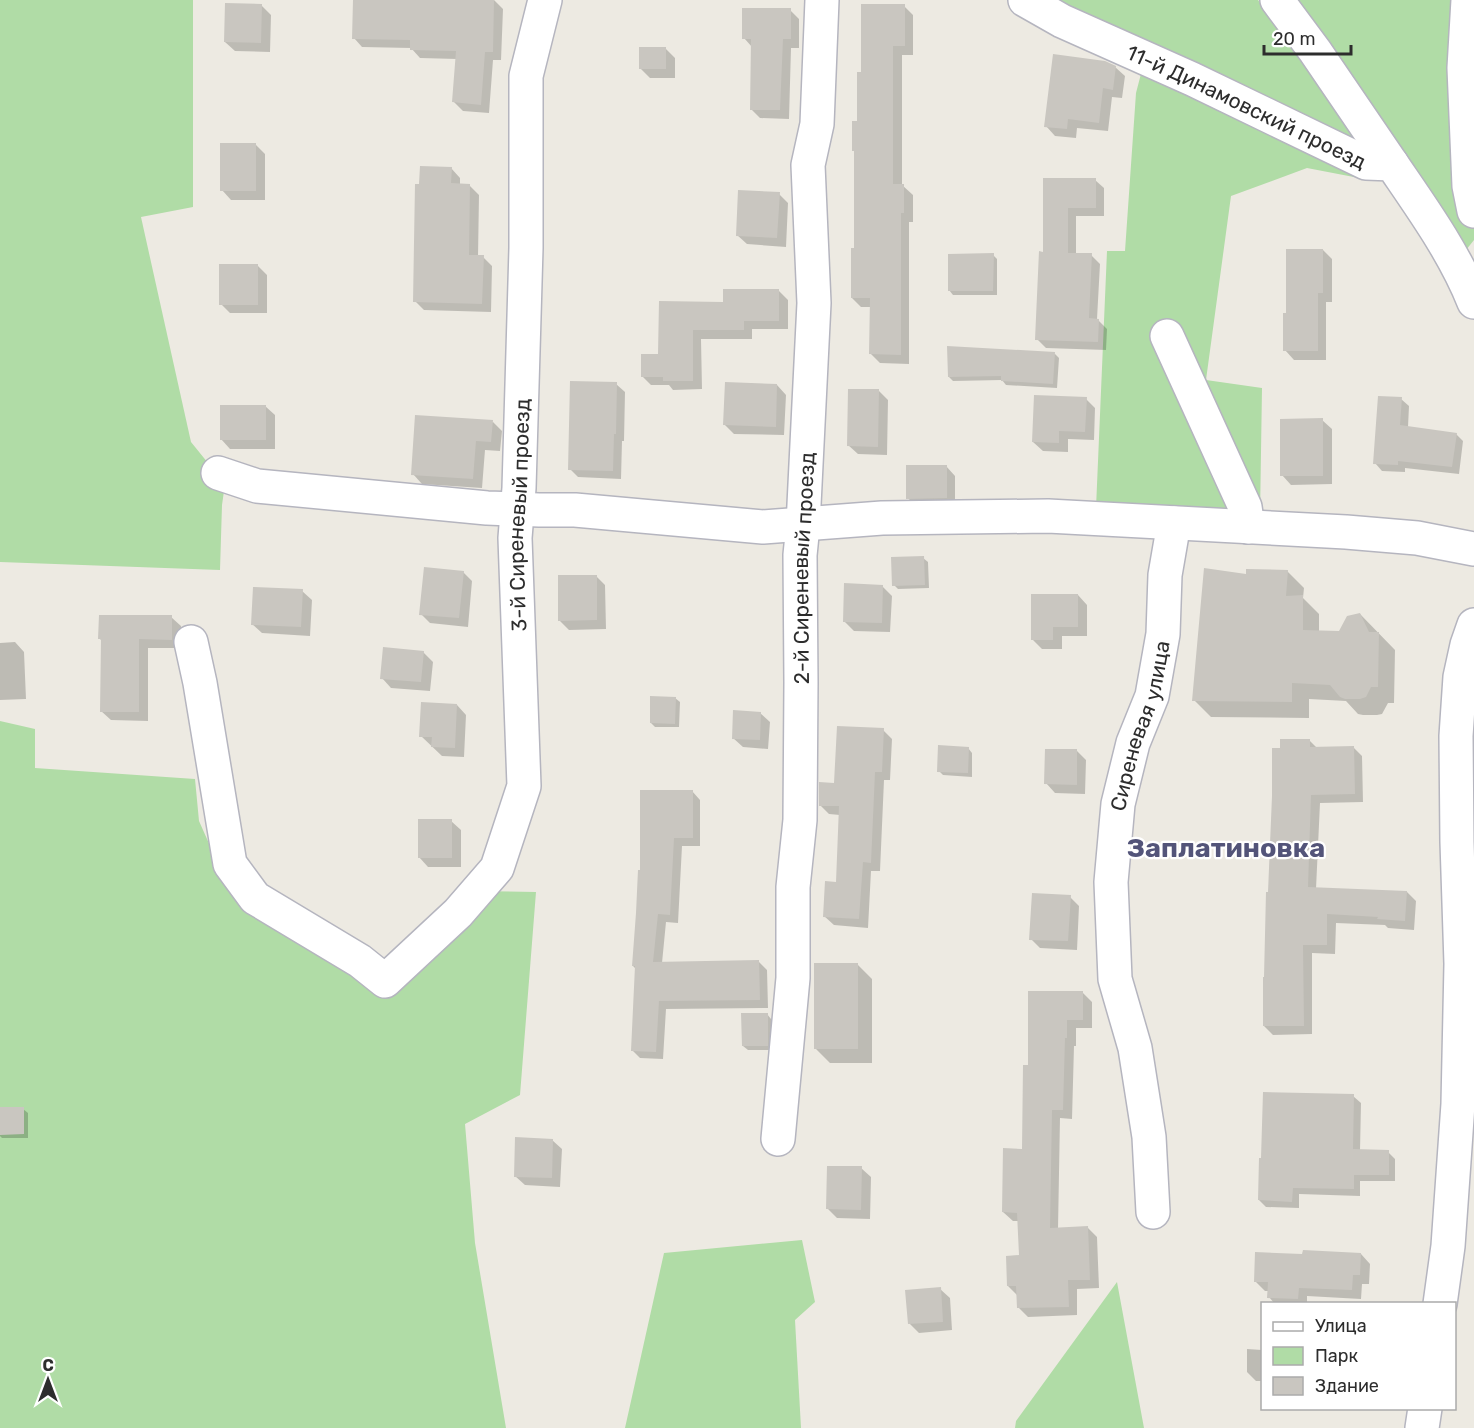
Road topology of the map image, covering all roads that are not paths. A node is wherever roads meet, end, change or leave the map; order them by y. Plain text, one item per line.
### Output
1 (545, 0) edge
2 (822, 0) edge
3 (1025, 0) edge
4 (1277, 0) edge
5 (1468, 0) edge
6 (1392, 164) junction
7 (1474, 211) edge
8 (1472, 286) edge
9 (1167, 336) dead end
10 (218, 473) dead end
11 (518, 509) junction
12 (1174, 523) junction
13 (803, 525) junction
14 (1248, 527) junction
15 (1474, 549) edge
16 (1474, 625) edge
17 (191, 642) dead end
18 (778, 1139) dead end
19 (1153, 1212) dead end
20 (1440, 1302) edge
21 (1425, 1410) edge
22 (1422, 1428) edge

1 - 11 street, 3-й Сиреневый проезд
2 - 13 street, 2-й Сиреневый проезд
3 - 6 street, 11-й Динамовский проезд
4 - 6 street
5 - 7 street
6 - 8 street, 11-й Динамовский проезд
9 - 14 street
10 - 11 street
11 - 13 street
11 - 17 street, 3-й Сиреневый проезд
12 - 13 street
12 - 14 street
12 - 19 street, Сиреневая улица
13 - 18 street, 2-й Сиреневый проезд
14 - 15 street
16 - 20 street
21 - 22 street

